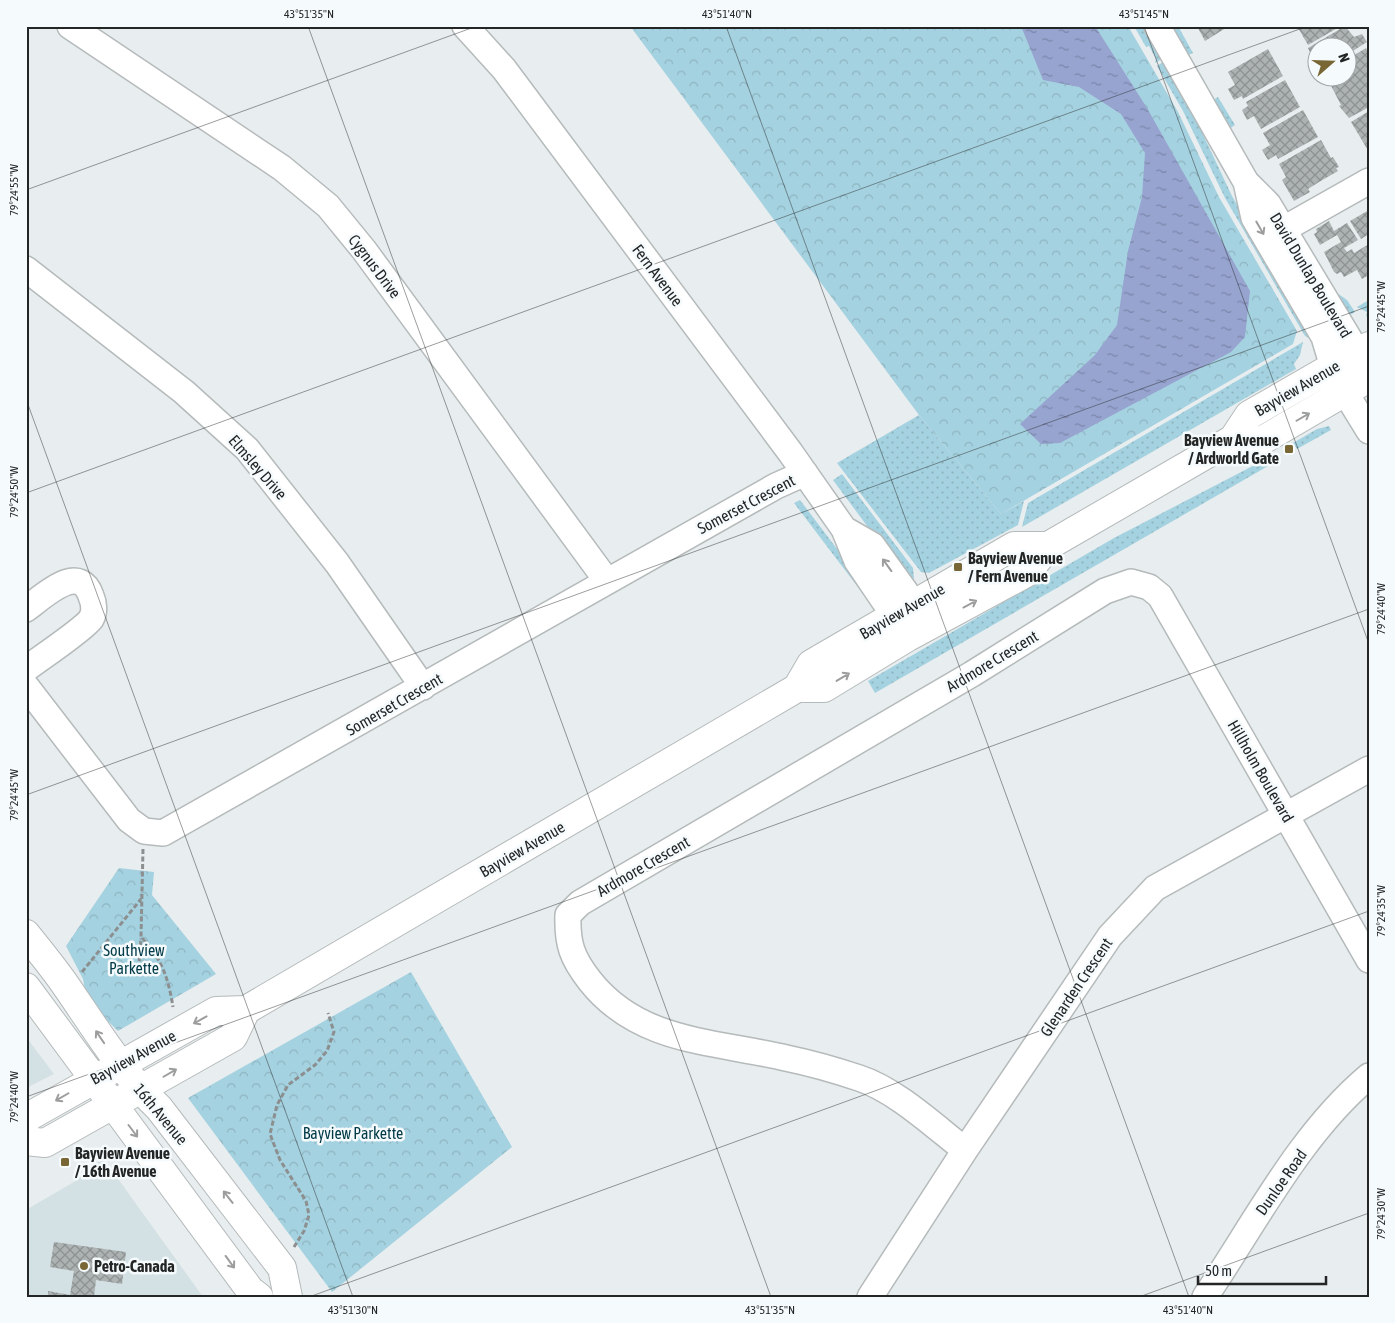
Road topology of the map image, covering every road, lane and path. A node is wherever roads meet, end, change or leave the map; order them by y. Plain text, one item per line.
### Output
1 (70, 26) edge
2 (465, 26) edge
3 (1157, 26) edge
4 (1369, 180) edge
5 (1246, 182) junction
6 (1284, 230) junction
7 (26, 269) edge
8 (1365, 357) edge
9 (1333, 367) junction
10 (1369, 378) edge
11 (1345, 392) junction
12 (1369, 431) edge
13 (1233, 439) junction
14 (805, 473) junction
15 (607, 581) junction
16 (1149, 586) joint
17 (26, 609) edge
18 (911, 621) junction
19 (26, 669) edge
20 (26, 686) edge
21 (423, 688) junction
22 (1369, 769) edge
23 (1287, 816) junction
24 (144, 831) junction
25 (142, 899) junction
26 (26, 934) edge
27 (141, 937) junction
28 (1369, 960) edge
29 (81, 972) dead end
30 (138, 976) dead end
31 (26, 987) edge
32 (173, 1007) dead end
33 (246, 1010) junction
34 (328, 1013) dead end
35 (120, 1064) junction
36 (1369, 1076) edge
37 (92, 1080) junction
38 (140, 1090) junction
39 (112, 1106) junction
40 (26, 1121) edge
41 (26, 1141) edge
42 (965, 1150) junction
43 (294, 1247) dead end
44 (259, 1297) edge
45 (288, 1297) edge
46 (870, 1297) edge
47 (1205, 1297) edge

1 - 15 street, Cygnus Drive
2 - 14 street, Fern Avenue
3 - 5 street, David Dunlap Boulevard
4 - 6 street
5 - 6 street, David Dunlap Boulevard
5 -> 9 street, David Dunlap Boulevard
6 - 8 street, David Dunlap Boulevard
7 - 21 street, Elmsley Drive
8 - 9 main road, Bayview Avenue
9 - 11 street, David Dunlap Boulevard
9 - 13 main road, Bayview Avenue
10 - 11 main road, Bayview Avenue
11 - 12 street, David Dunlap Boulevard
13 -> 11 main road, Bayview Avenue
13 - 18 main road, Bayview Avenue
14 - 15 street, Somerset Crescent
14 - 18 street, Fern Avenue
15 - 21 street, Somerset Crescent
16 - 23 street, Hillholm Boulevard
16 - 42 street, Ardmore Crescent
17 - 19 street
18 - 33 main road, Bayview Avenue
20 - 24 street
21 - 24 street, Somerset Crescent
22 - 23 street, Glenarden Crescent
23 - 28 street, Hillholm Boulevard
23 - 42 street, Glenarden Crescent
24 - 25 path
25 - 27 path
25 - 29 path
35 -> 26 main road, 16th Avenue
27 - 30 path
27 - 32 path
31 - 37 main road, 16th Avenue
33 -> 35 main road, Bayview Avenue
38 -> 33 main road, Bayview Avenue
34 - 43 path
35 - 37 main road, Bayview Avenue
35 - 38 main road, 16th Avenue
36 - 47 street, Dunloe Road
37 - 39 main road, 16th Avenue
37 -> 40 main road, Bayview Avenue
38 - 39 main road, Bayview Avenue
45 -> 38 main road, 16th Avenue
39 - 41 main road, Bayview Avenue
39 -> 44 main road, 16th Avenue
42 - 46 street, Glenarden Crescent

